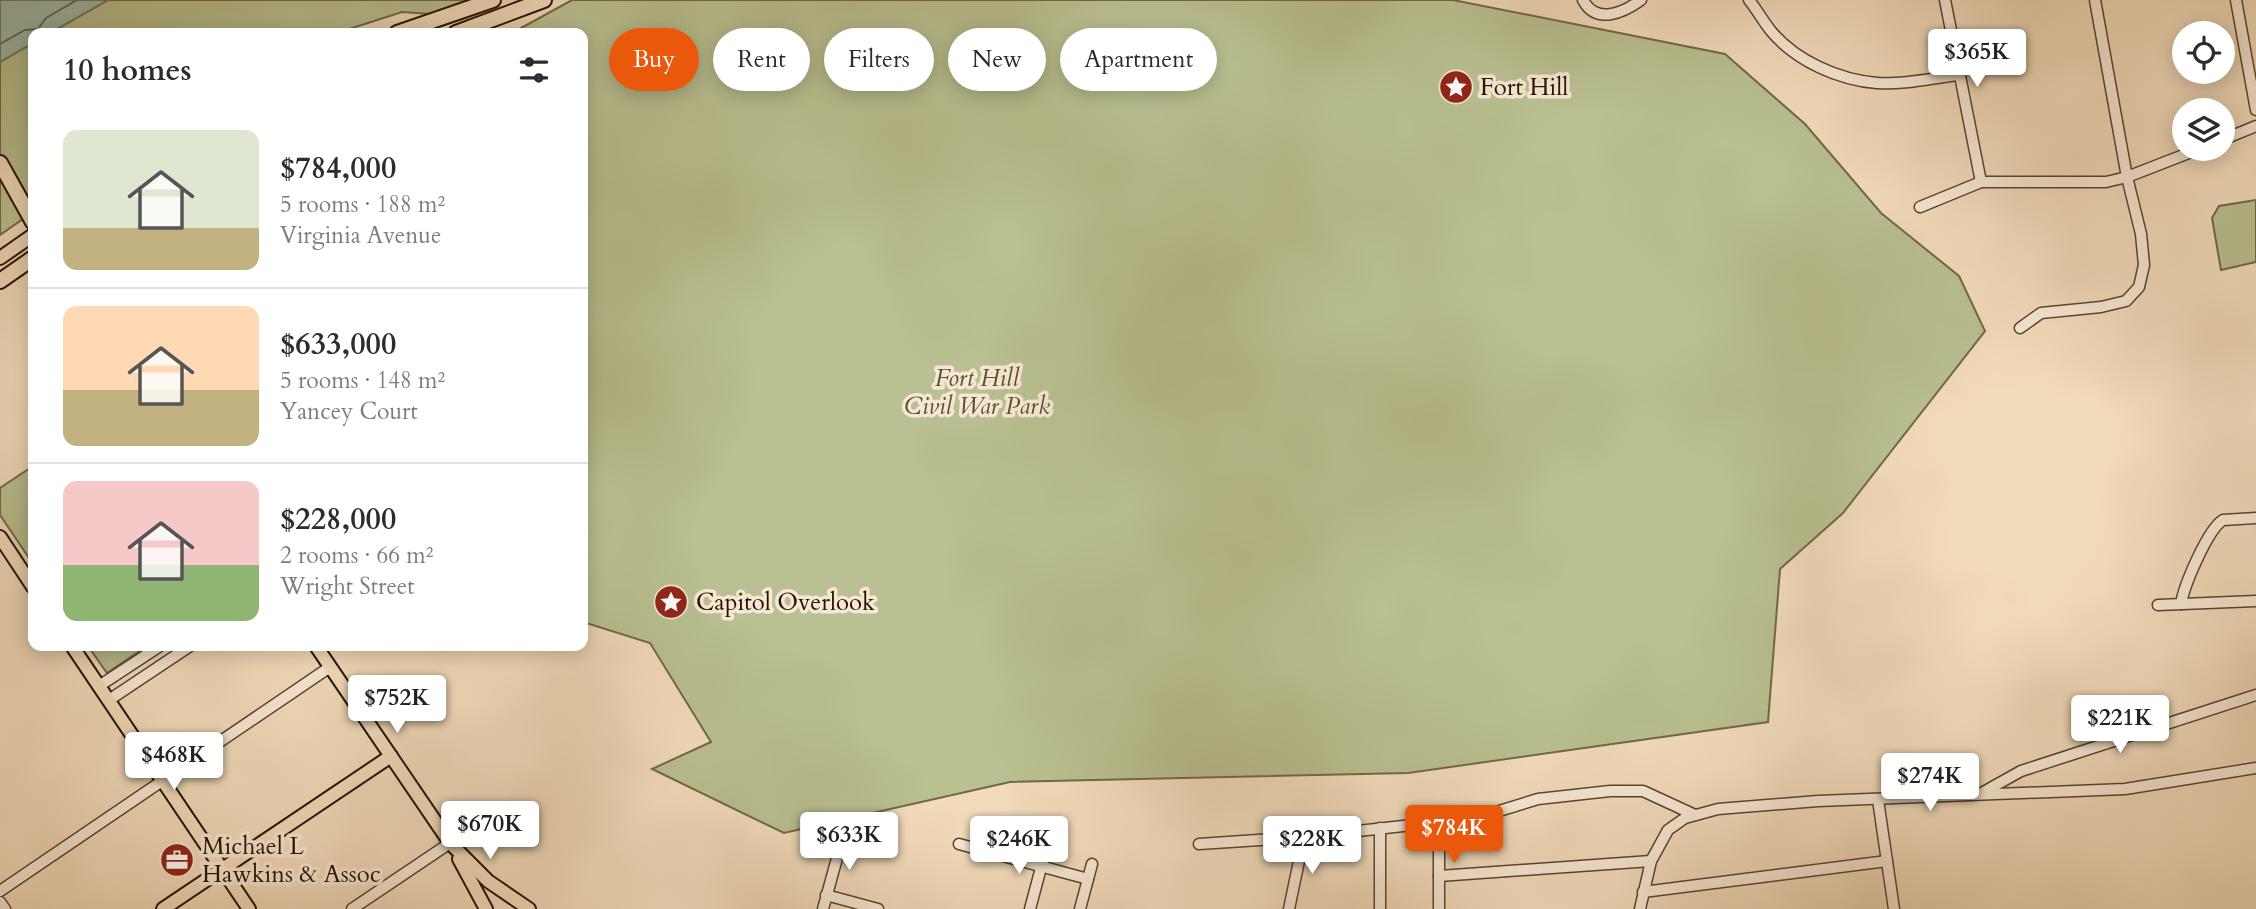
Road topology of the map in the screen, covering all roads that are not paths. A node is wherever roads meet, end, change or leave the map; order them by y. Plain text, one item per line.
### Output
1 (493, 0) edge
2 (544, 0) edge
3 (1583, 0) edge
4 (1641, 0) edge
5 (1749, 0) edge
6 (1945, 0) edge
7 (2095, 0) edge
8 (2236, 0) edge
9 (412, 28) edge
10 (469, 28) edge
11 (1958, 75) junction
12 (2256, 110) edge
13 (2256, 127) edge
14 (2235, 134) edge
15 (2172, 160) edge
16 (0, 163) edge
17 (2127, 177) junction
18 (1981, 182) junction
19 (1920, 207) dead end
20 (28, 214) edge
21 (28, 238) edge
22 (0, 258) edge
23 (28, 261) edge
24 (0, 281) edge
25 (2020, 328) dead end
26 (2256, 518) edge
27 (0, 537) edge
28 (28, 579) edge
29 (2256, 601) edge
30 (2180, 604) junction
31 (2158, 605) dead end
32 (75, 651) edge
33 (152, 651) edge
34 (182, 651) edge
35 (319, 651) edge
36 (330, 667) junction
37 (99, 686) junction
38 (2256, 695) edge
39 (108, 700) junction
40 (391, 756) junction
41 (2256, 768) edge
42 (163, 781) junction
43 (1976, 796) junction
44 (1878, 800) junction
45 (1695, 815) junction
46 (1439, 822) junction
47 (1380, 828) junction
48 (1050, 834) dead end
49 (1304, 837) junction
50 (842, 840) dead end
51 (450, 843) junction
52 (959, 844) dead end
53 (1199, 844) dead end
54 (1651, 861) junction
55 (1887, 862) junction
56 (1092, 864) dead end
57 (1042, 866) junction
58 (222, 869) junction
59 (1439, 876) junction
60 (1088, 879) junction
61 (0, 891) edge
62 (1643, 892) junction
63 (826, 895) junction
64 (0, 902) edge
65 (5, 909) edge
66 (163, 909) edge
67 (249, 909) edge
68 (352, 909) edge
69 (486, 909) edge
70 (529, 909) edge
71 (823, 909) edge
72 (878, 909) edge
73 (1030, 909) edge
74 (1080, 909) edge
75 (1289, 909) edge
76 (1380, 909) edge
77 (1439, 909) edge
78 (1640, 909) edge
79 (1894, 909) edge

1 - 9 highway
2 - 10 highway
3 - 4 street
5 - 11 street
6 - 11 street
7 - 17 street
8 - 12 street
11 - 18 street
13 - 14 street
15 - 17 street
16 - 20 highway
17 - 18 street
17 - 25 street
18 - 19 street
21 - 22 main road
23 - 24 highway
26 - 30 street
27 - 28 main road
29 - 30 street
30 - 31 street
32 - 37 main road
33 - 37 street
34 - 39 street
35 - 36 main road
36 - 40 main road
36 - 42 street
37 - 39 main road
38 - 43 street
39 - 42 main road
40 - 51 main road
40 - 58 main road
41 - 43 street
42 - 58 main road
42 - 61 street
43 - 44 street
44 - 45 street
44 - 55 street
45 - 46 street
45 - 54 street
46 - 47 street
46 - 59 street
47 - 49 street
47 - 76 street
48 - 57 street
49 - 53 street
49 - 75 street
50 - 63 street
51 - 68 street
51 - 69 main road
51 - 70 main road
52 - 57 street
54 - 59 street
54 - 62 street
55 - 62 street
55 - 79 street
56 - 60 street
57 - 60 street
57 - 73 street
58 - 66 main road
58 - 67 main road
59 - 77 street
60 - 74 street
62 - 78 street
63 - 71 street
63 - 72 street
64 - 65 street

